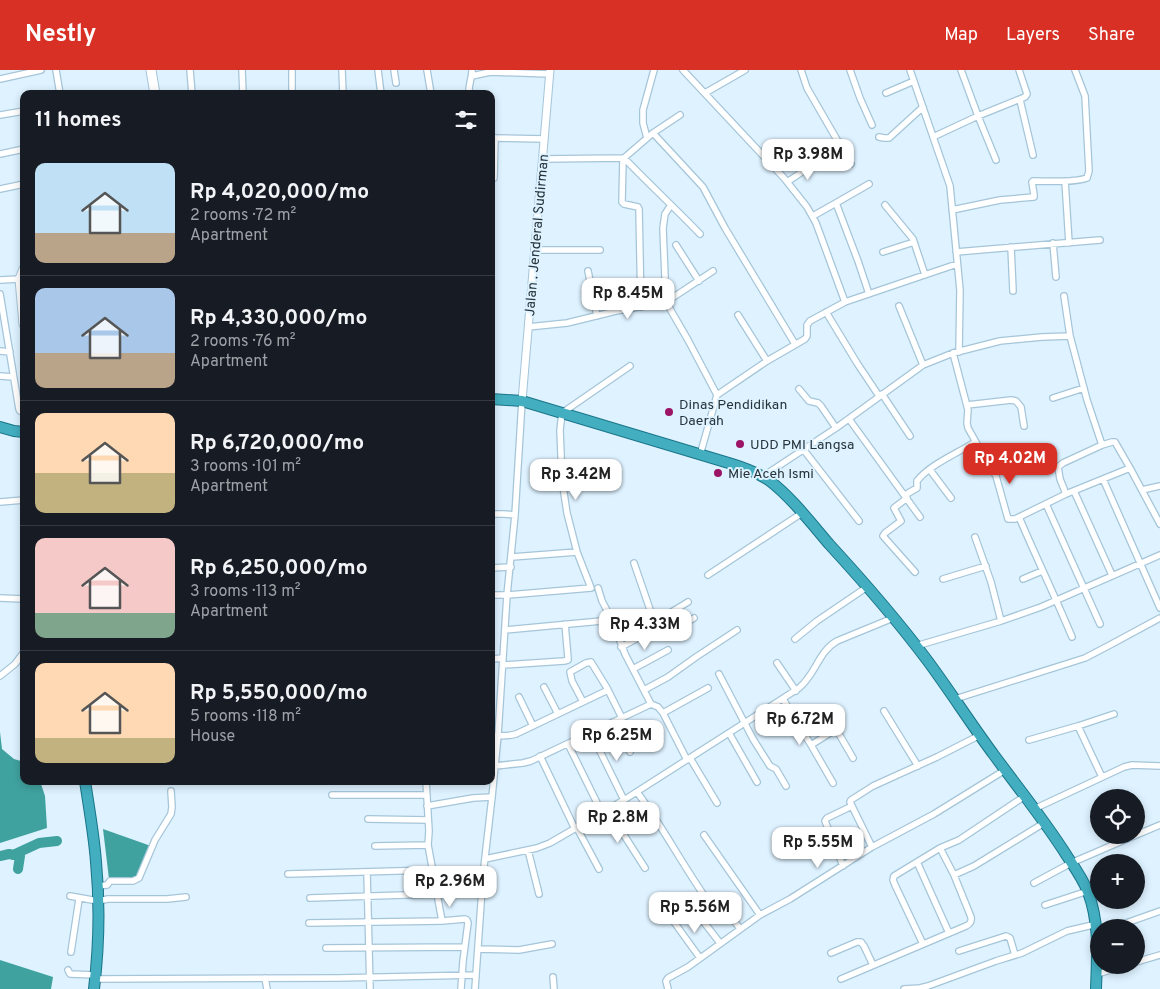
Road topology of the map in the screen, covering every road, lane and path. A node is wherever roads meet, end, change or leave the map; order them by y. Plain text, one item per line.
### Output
1 (41, 70) edge
2 (56, 70) edge
3 (151, 70) edge
4 (157, 70) edge
5 (190, 70) edge
6 (242, 70) edge
7 (292, 70) edge
8 (342, 70) edge
9 (378, 70) edge
10 (394, 70) edge
11 (427, 70) edge
12 (654, 70) edge
13 (683, 70) edge
14 (745, 70) edge
15 (801, 70) edge
16 (850, 70) edge
17 (910, 70) edge
18 (961, 70) edge
19 (1019, 70) edge
20 (1075, 70) edge
21 (550, 72) edge
22 (472, 73) edge
23 (0, 80) edge
24 (914, 81) junction
25 (396, 83) dead end
26 (59, 90) edge
27 (154, 90) edge
28 (160, 90) edge
29 (192, 90) edge
30 (243, 90) edge
31 (292, 90) edge
32 (343, 90) edge
33 (380, 90) edge
34 (430, 90) edge
35 (468, 90) edge
36 (705, 93) junction
37 (886, 93) dead end
38 (1020, 100) junction
39 (923, 107) junction
40 (20, 112) edge
41 (680, 115) dead end
42 (0, 116) edge
43 (978, 116) junction
44 (872, 125) dead end
45 (653, 133) junction
46 (879, 137) dead end
47 (934, 137) junction
48 (495, 138) edge
49 (647, 138) junction
50 (544, 139) junction
51 (20, 150) edge
52 (0, 154) edge
53 (1032, 155) dead end
54 (624, 158) junction
55 (542, 159) junction
56 (996, 160) dead end
57 (817, 162) dead end
58 (851, 164) dead end
59 (1065, 180) junction
60 (787, 182) junction
61 (869, 184) dead end
62 (20, 185) edge
63 (0, 189) edge
64 (836, 202) junction
65 (671, 205) junction
66 (885, 205) dead end
67 (952, 210) junction
68 (813, 216) junction
69 (700, 234) dead end
70 (1100, 240) dead end
71 (914, 242) junction
72 (1070, 243) junction
73 (1054, 244) junction
74 (676, 245) dead end
75 (1011, 247) junction
76 (534, 250) junction
77 (600, 250) dead end
78 (883, 252) dead end
79 (956, 252) junction
80 (957, 264) junction
81 (713, 271) dead end
82 (588, 272) dead end
83 (925, 275) junction
84 (1056, 278) dead end
85 (20, 279) edge
86 (0, 280) edge
87 (699, 280) junction
88 (1013, 291) dead end
89 (0, 294) edge
90 (869, 294) junction
91 (1064, 296) dead end
92 (666, 302) junction
93 (845, 302) junction
94 (899, 306) dead end
95 (641, 307) junction
96 (826, 312) junction
97 (738, 315) dead end
98 (597, 316) junction
99 (2, 320) edge
100 (528, 328) junction
101 (1070, 336) junction
102 (795, 344) junction
103 (0, 351) edge
104 (10, 352) junction
105 (956, 352) junction
106 (767, 361) junction
107 (923, 365) junction
108 (630, 366) dead end
109 (0, 376) edge
110 (13, 377) junction
111 (799, 388) dead end
112 (1084, 388) junction
113 (717, 395) junction
114 (881, 395) junction
115 (1053, 398) dead end
116 (495, 399) edge
117 (522, 401) junction
118 (967, 405) junction
119 (20, 411) edge
120 (562, 413) junction
121 (849, 419) junction
122 (1024, 426) dead end
123 (1, 428) edge
124 (836, 428) junction
125 (19, 432) edge
126 (910, 436) dead end
127 (975, 442) junction
128 (1102, 445) junction
129 (804, 449) junction
130 (700, 455) junction
131 (1130, 468) junction
132 (930, 470) junction
133 (762, 477) junction
134 (1103, 479) junction
135 (1160, 486) edge
136 (1142, 490) junction
137 (1074, 491) junction
138 (1066, 494) junction
139 (906, 497) junction
140 (951, 498) dead end
141 (20, 500) edge
142 (0, 502) edge
143 (1046, 504) junction
144 (802, 513) junction
145 (495, 514) edge
146 (514, 515) junction
147 (920, 516) dead end
148 (1019, 517) junction
149 (859, 521) dead end
150 (1160, 524) edge
151 (975, 537) dead end
152 (578, 552) junction
153 (1160, 555) edge
154 (512, 557) junction
155 (634, 563) dead end
156 (1140, 564) junction
157 (986, 566) junction
158 (509, 567) junction
159 (495, 568) edge
160 (1042, 571) junction
161 (915, 572) dead end
162 (708, 575) dead end
163 (1112, 575) junction
164 (943, 579) dead end
165 (1023, 579) dead end
166 (867, 587) junction
167 (598, 588) dead end
168 (1084, 588) junction
169 (495, 595) edge
170 (504, 595) junction
171 (0, 598) edge
172 (20, 599) edge
173 (1057, 601) junction
174 (688, 602) dead end
175 (1160, 608) edge
176 (694, 618) dead end
177 (894, 618) junction
178 (1160, 618) edge
179 (612, 620) junction
180 (1001, 621) junction
181 (656, 623) junction
182 (565, 624) junction
183 (1100, 624) dead end
184 (505, 630) junction
185 (737, 630) dead end
186 (1072, 637) dead end
187 (795, 639) dead end
188 (916, 646) junction
189 (622, 647) junction
190 (668, 650) dead end
191 (20, 657) edge
192 (497, 658) edge
193 (777, 664) dead end
194 (503, 665) junction
195 (633, 669) junction
196 (719, 674) dead end
197 (0, 676) edge
198 (544, 687) dead end
199 (708, 688) dead end
200 (608, 690) junction
201 (644, 690) junction
202 (796, 691) junction
203 (518, 697) dead end
204 (783, 699) junction
205 (955, 699) junction
206 (583, 702) junction
207 (499, 704) junction
208 (651, 704) junction
209 (495, 705) edge
210 (884, 711) dead end
211 (663, 713) junction
212 (558, 714) junction
213 (1114, 714) dead end
214 (622, 718) junction
215 (613, 722) junction
216 (746, 723) junction
217 (533, 726) junction
218 (1078, 726) junction
219 (591, 732) junction
220 (729, 733) junction
221 (980, 734) junction
222 (495, 735) edge
223 (1029, 740) dead end
224 (568, 744) junction
225 (811, 745) junction
226 (630, 752) dead end
227 (540, 756) junction
228 (853, 758) dead end
229 (688, 759) junction
230 (495, 766) joint
231 (918, 766) junction
232 (1160, 766) edge
233 (1005, 770) junction
234 (1102, 777) junction
235 (757, 782) dead end
236 (833, 783) dead end
237 (86, 785) edge
238 (426, 785) edge
239 (493, 785) edge
240 (786, 786) dead end
241 (171, 791) dead end
242 (637, 792) junction
243 (332, 795) dead end
244 (427, 795) junction
245 (1025, 796) junction
246 (492, 797) junction
247 (624, 800) junction
248 (717, 803) dead end
249 (427, 806) junction
250 (852, 806) junction
251 (1034, 809) junction
252 (608, 810) junction
253 (602, 813) junction
254 (368, 819) dead end
255 (428, 820) junction
256 (1044, 823) junction
257 (1160, 825) edge
258 (576, 828) junction
259 (1145, 831) edge
260 (704, 835) dead end
261 (428, 844) junction
262 (1116, 844) edge
263 (375, 846) dead end
264 (872, 847) junction
265 (940, 848) junction
266 (528, 850) junction
267 (485, 859) junction
268 (917, 862) junction
269 (1072, 863) junction
270 (842, 866) junction
271 (646, 868) dead end
272 (599, 869) dead end
273 (432, 870) junction
274 (366, 872) junction
275 (288, 874) dead end
276 (954, 875) junction
277 (1034, 883) dead end
278 (98, 886) junction
279 (1088, 891) junction
280 (437, 894) junction
281 (538, 894) dead end
282 (70, 896) dead end
283 (367, 896) junction
284 (186, 897) dead end
285 (310, 898) dead end
286 (79, 899) junction
287 (98, 901) junction
288 (1045, 905) dead end
289 (1160, 911) edge
290 (760, 915) junction
291 (480, 919) junction
292 (1096, 919) edge
293 (1137, 919) edge
294 (462, 920) junction
295 (442, 921) junction
296 (703, 921) dead end
297 (368, 922) junction
298 (674, 922) dead end
299 (309, 923) dead end
300 (740, 929) junction
301 (1090, 930) edge
302 (950, 933) junction
303 (720, 943) junction
304 (552, 944) dead end
305 (923, 944) junction
306 (368, 947) junction
307 (464, 947) junction
308 (326, 948) dead end
309 (478, 949) junction
310 (959, 950) dead end
311 (71, 952) dead end
312 (831, 953) dead end
313 (1015, 955) junction
314 (1160, 955) edge
315 (700, 958) junction
316 (1145, 959) edge
317 (873, 966) junction
318 (68, 970) dead end
319 (1097, 974) edge
320 (469, 976) junction
321 (370, 977) junction
322 (553, 977) dead end
323 (265, 978) junction
324 (841, 979) dead end
325 (95, 981) edge
326 (267, 989) edge
327 (370, 989) edge
328 (461, 989) edge
329 (474, 989) edge
330 (554, 989) edge
331 (668, 989) edge
332 (904, 989) edge
333 (1096, 989) edge

1 - 23 street
2 - 26 street
3 - 27 main road
4 - 28 main road
5 - 29 street
6 - 30 street
7 - 31 street
8 - 32 street
9 - 33 street
10 - 25 street
11 - 34 street
12 - 49 street
13 - 36 street
14 - 36 street
15 - 58 street
16 - 44 street
17 - 24 street
18 - 43 street
19 - 38 street
20 - 59 street
21 - 22 street
21 - 50 street, Jalan . Jenderal Sudirman
22 - 35 street
24 - 37 street
24 - 39 street
36 - 60 street
38 - 43 street
38 - 53 street
39 - 46 street
39 - 47 street
40 - 42 street
41 - 45 street
43 - 47 street
43 - 56 street
45 - 49 street
45 - 102 street
47 - 67 street
48 - 50 street
49 - 54 street
50 - 55 street, Jalan . Jenderal Sudirman
51 - 52 street
54 - 55 street
54 - 65 street
54 - 95 street
55 - 76 street, Jalan . Jenderal Sudirman
57 - 60 street
59 - 67 street
59 - 72 street
60 - 68 street
61 - 64 street
62 - 63 street
64 - 68 street
64 - 90 street
65 - 69 street
65 - 92 street
66 - 71 street
67 - 79 street
68 - 93 street
70 - 72 street
71 - 78 street
71 - 83 street
72 - 73 street
73 - 75 street
73 - 84 street
74 - 87 street
75 - 79 street
75 - 88 street
76 - 77 street
76 - 100 street, Jalan . Jenderal Sudirman
79 - 80 street
80 - 83 street
80 - 105 street
81 - 87 street
82 - 98 street
83 - 90 street
85 - 86 street
87 - 92 street
89 - 99 street
90 - 93 street
91 - 101 street
92 - 95 street
92 - 113 street
93 - 96 street
94 - 107 street
95 - 98 street
96 - 102 street
96 - 114 street
97 - 106 street
98 - 100 street
99 - 104 street
100 - 117 street, Jalan . Jenderal Sudirman
101 - 105 street
101 - 112 street
102 - 106 street
103 - 104 street
104 - 110 street
105 - 107 street
105 - 118 street
106 - 113 street
107 - 114 street
108 - 120 street
109 - 110 street
110 - 119 street
111 - 124 street
112 - 115 street
112 - 128 street
113 - 130 street
114 - 121 street
114 - 126 street
116 - 117 highway
117 - 120 highway
117 - 146 street
118 - 122 street
118 - 127 street
120 - 130 highway
120 - 152 street
121 - 124 street
121 - 139 street
123 - 125 highway
124 - 129 street
127 - 132 street
127 - 148 street
128 - 131 street
128 - 138 street
129 - 133 street
129 - 149 street
130 - 133 highway
131 - 134 street
131 - 136 street
132 - 139 street
132 - 140 street
133 - 144 highway
134 - 137 street
134 - 156 street
135 - 136 street
136 - 150 street
137 - 138 street
137 - 163 street
138 - 143 street
139 - 147 street
139 - 161 street
141 - 142 street
143 - 148 street
143 - 168 street
144 - 162 street
144 - 166 highway
145 - 146 street
146 - 154 street
148 - 160 street
151 - 157 street
152 - 154 street
152 - 170 street
153 - 156 street
154 - 158 street
155 - 181 street
156 - 163 street
156 - 175 street
157 - 164 street
157 - 180 street
158 - 159 street
158 - 170 street
160 - 165 street
160 - 173 street
163 - 168 street
166 - 177 highway
166 - 187 street
167 - 179 street
168 - 173 street
168 - 183 street
169 - 170 street
170 - 184 street
171 - 172 street
173 - 180 street
173 - 186 street
174 - 181 street
176 - 181 street
177 - 188 highway
177 - 202 street
178 - 205 street
179 - 182 street
179 - 189 street
180 - 188 street
181 - 189 street
182 - 184 street
182 - 194 street
184 - 192 street
185 - 201 street
188 - 205 highway
189 - 195 street
190 - 195 street
191 - 197 street
192 - 194 street
193 - 202 street
194 - 207 street
195 - 201 street
196 - 216 street
198 - 212 street
199 - 211 street
200 - 206 street
200 - 206 street
200 - 214 street
201 - 208 street
202 - 204 street
203 - 217 street
204 - 216 street
204 - 225 street
205 - 221 highway
206 - 212 street
207 - 209 street
207 - 222 street
208 - 211 street
208 - 214 street
210 - 231 street
211 - 229 street
212 - 217 street
213 - 218 street
214 - 215 street
215 - 219 street
215 - 226 street
216 - 220 street
216 - 240 street
217 - 222 street
218 - 223 street
218 - 234 street
219 - 224 street
219 - 247 street
220 - 229 street
220 - 235 street
221 - 231 street
221 - 233 highway
222 - 230 street
224 - 227 street
224 - 253 street
225 - 228 street
225 - 236 street
227 - 230 street
227 - 258 street
229 - 242 street
229 - 248 street
231 - 250 street
232 - 234 street
233 - 245 highway
233 - 264 street
234 - 251 street
237 - 278 highway
238 - 244 street
239 - 246 street
241 - 278 street
242 - 247 street
242 - 300 street
243 - 244 street
244 - 249 street
245 - 251 highway
245 - 265 street
246 - 249 street
246 - 267 street
247 - 252 street
249 - 255 street
250 - 264 street
250 - 270 street
251 - 256 highway
252 - 253 street
252 - 271 street
253 - 258 street
254 - 255 street
255 - 261 street
256 - 269 highway
256 - 276 street
257 - 259 street
258 - 266 street
258 - 272 street
260 - 290 street
261 - 263 street
261 - 273 street
262 - 269 street
264 - 270 street
265 - 268 street
265 - 276 street
266 - 267 street
266 - 281 street
267 - 291 street
268 - 302 street
268 - 305 street
269 - 277 street
269 - 279 highway
270 - 290 street
273 - 274 street
273 - 280 street
274 - 275 street
274 - 283 street
276 - 302 street
278 - 287 highway
279 - 288 street
279 - 292 highway
280 - 283 street
280 - 295 street
282 - 286 street
283 - 285 street
283 - 297 street
284 - 287 street
286 - 287 street
286 - 311 street
287 - 325 highway
289 - 293 street
290 - 300 street
291 - 294 street
291 - 309 street
294 - 295 street
294 - 307 street
295 - 297 street
296 - 303 street
297 - 299 street
297 - 306 street
298 - 315 street
300 - 303 street
301 - 313 street
302 - 305 street
303 - 315 street
304 - 309 street
305 - 317 street
306 - 307 street
306 - 308 street
306 - 321 street
307 - 320 street
309 - 320 street
310 - 313 street
312 - 317 street
313 - 332 street
314 - 316 street
315 - 331 street
317 - 324 street
318 - 325 street
319 - 333 highway
320 - 321 street
320 - 328 street
320 - 329 street
321 - 323 street
321 - 327 street
322 - 330 street
323 - 325 street
323 - 326 street

